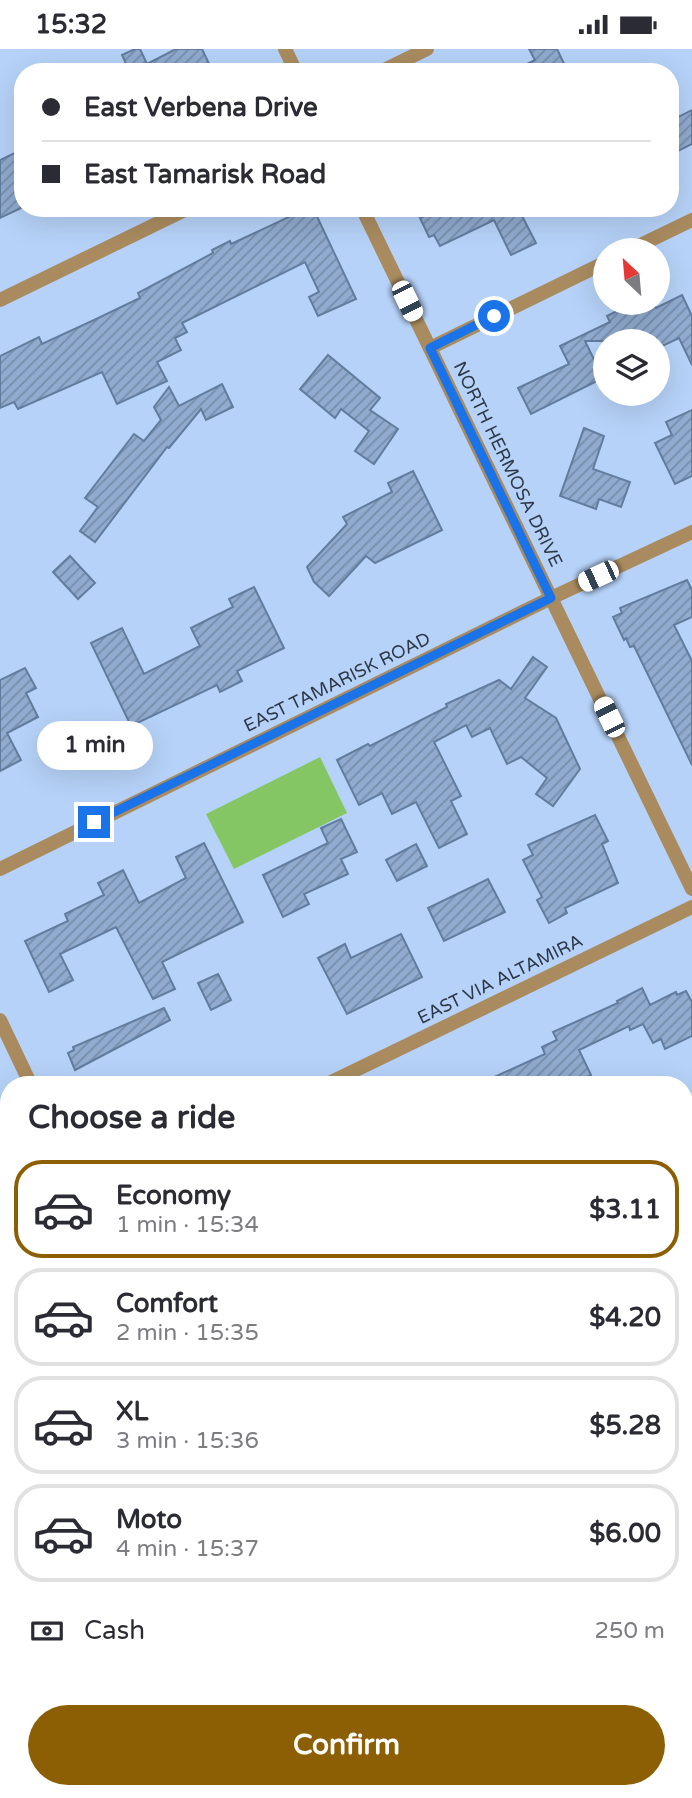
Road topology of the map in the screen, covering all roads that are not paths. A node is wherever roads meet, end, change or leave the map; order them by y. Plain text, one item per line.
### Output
1 (427, 49) edge
2 (398, 63) edge
3 (171, 217) edge
4 (366, 217) edge
5 (692, 220) edge
6 (655, 238) edge
7 (593, 268) edge
8 (0, 300) edge
9 (430, 348) junction
10 (692, 532) edge
11 (551, 598) junction
12 (0, 869) edge
13 (692, 888) edge
14 (692, 907) edge
15 (0, 1020) edge
16 (27, 1076) edge
17 (344, 1076) edge

1 - 2 street
3 - 8 street
4 - 9 street, NORTH HERMOSA DRIVE
5 - 6 street
7 - 9 street
9 - 11 street, NORTH HERMOSA DRIVE
10 - 11 street, EAST TAMARISK ROAD
11 - 12 street, EAST TAMARISK ROAD
11 - 13 street, NORTH HERMOSA DRIVE
14 - 17 street, EAST VIA ALTAMIRA
15 - 16 street

